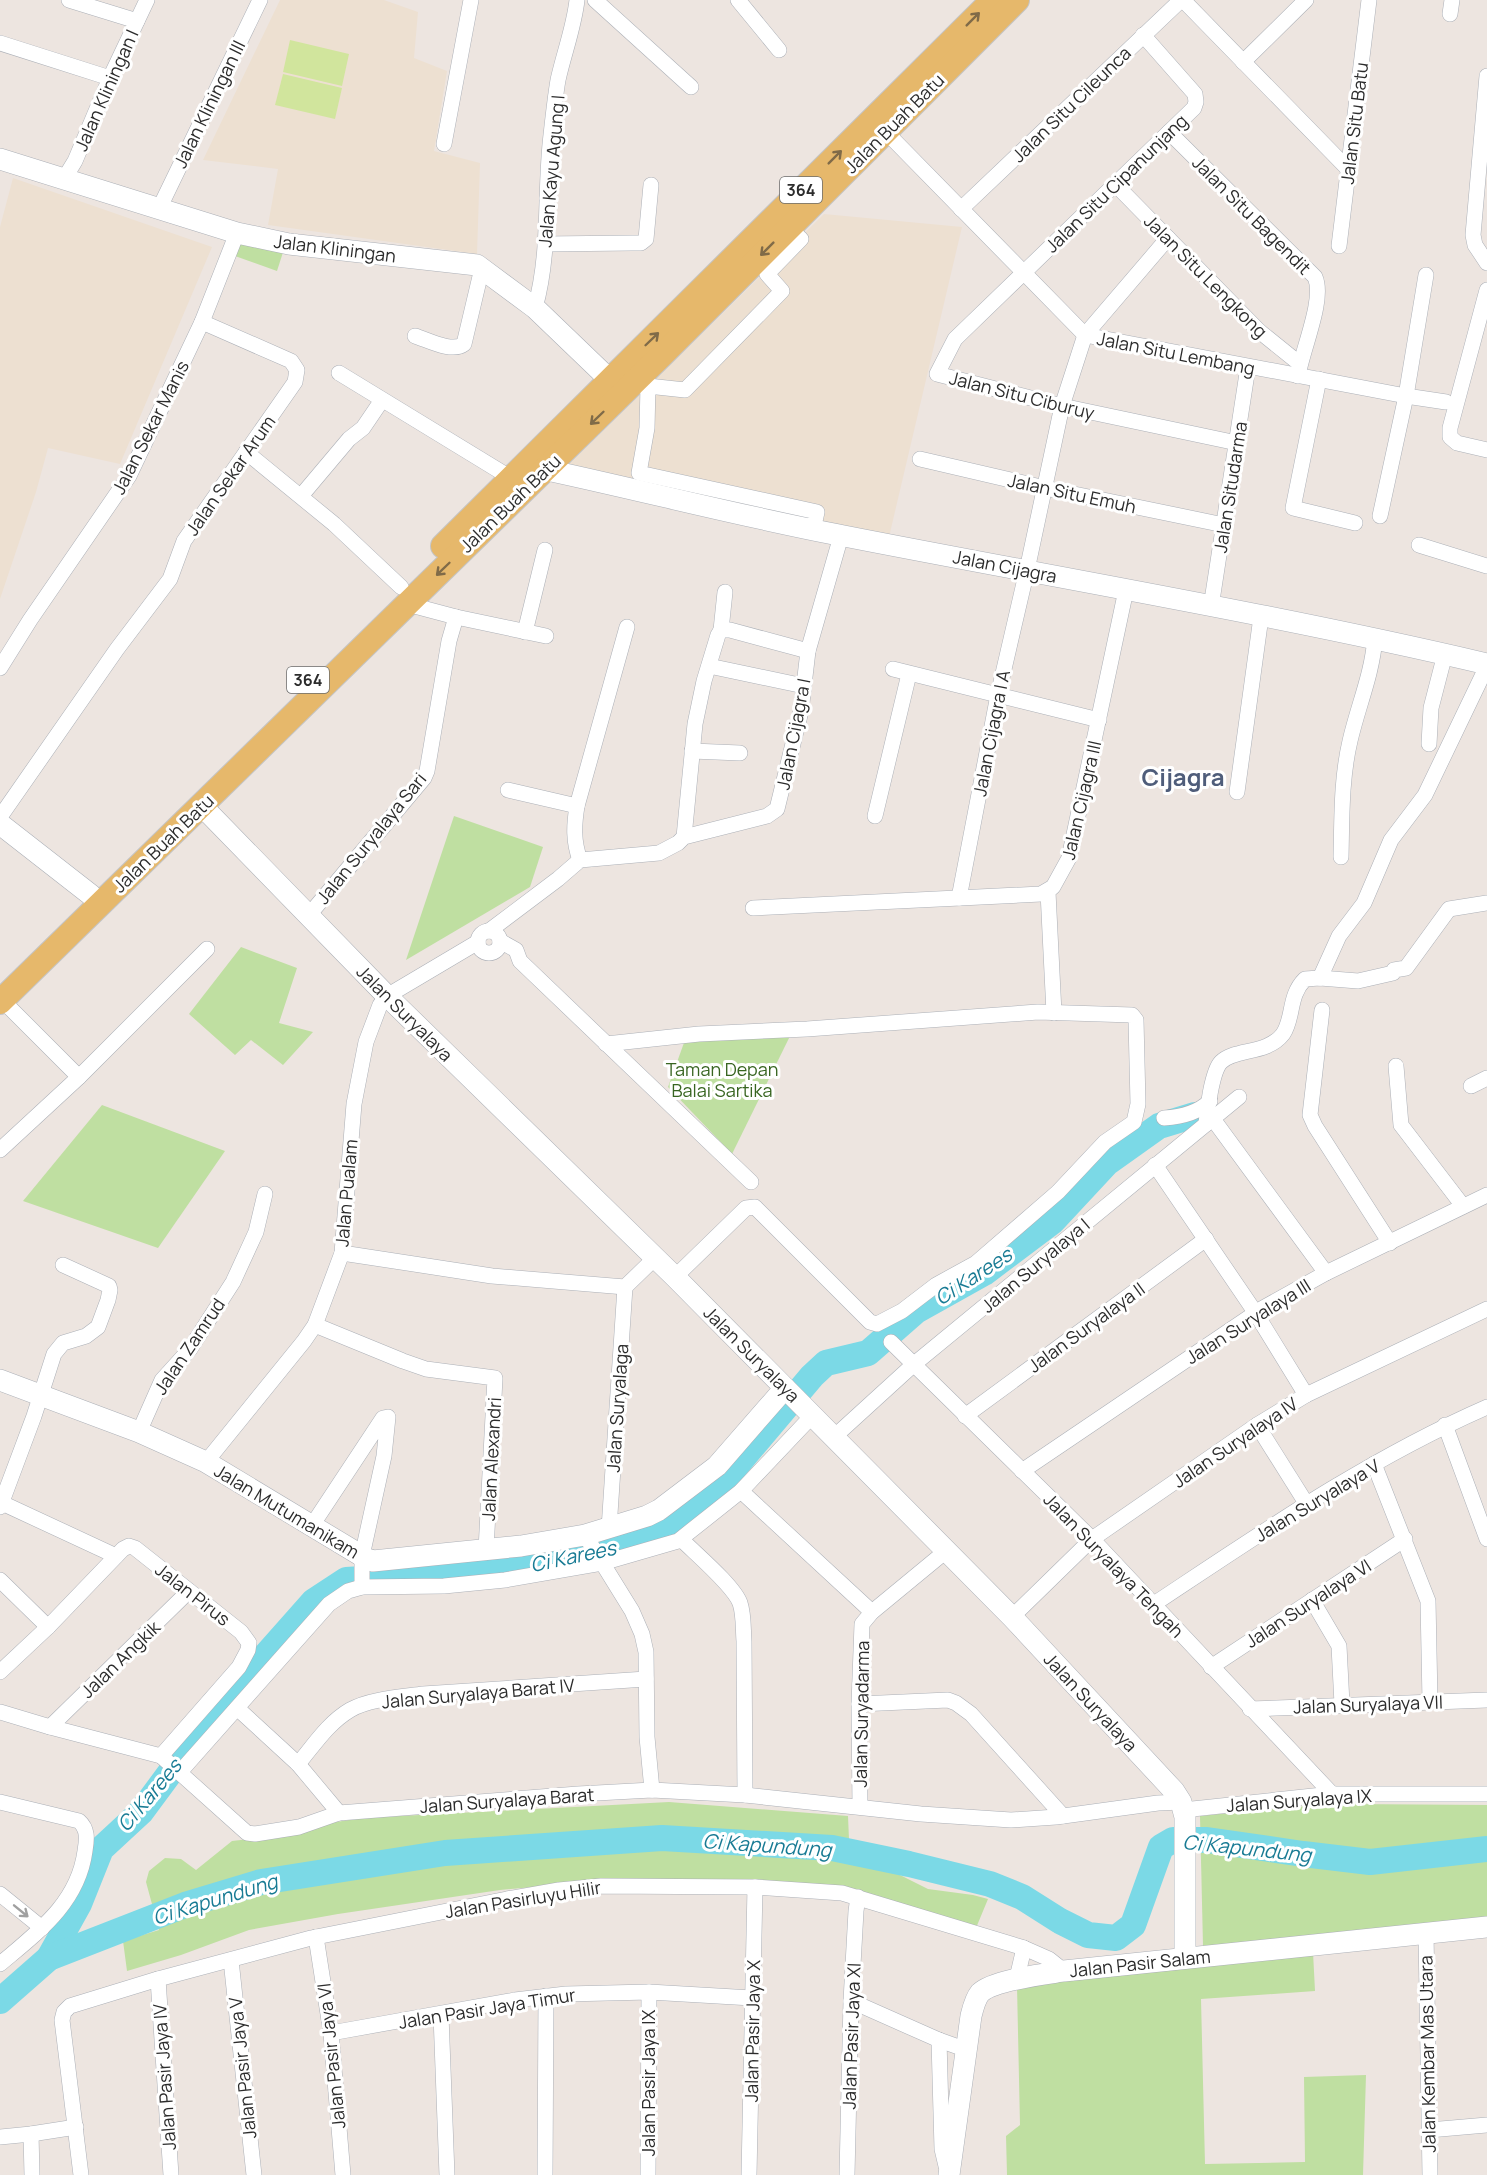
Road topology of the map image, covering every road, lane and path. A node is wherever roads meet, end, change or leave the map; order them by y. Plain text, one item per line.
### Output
1 (69, 0) edge
2 (147, 0) edge
3 (260, 0) edge
4 (471, 0) edge
5 (578, 0) edge
6 (595, 0) edge
7 (738, 0) edge
8 (993, 0) edge
9 (1017, 0) edge
10 (1182, 0) edge
11 (1306, 0) edge
12 (1369, 0) edge
13 (137, 21) junction
14 (1143, 35) junction
15 (0, 43) edge
16 (779, 50) dead end
17 (1243, 62) junction
18 (1487, 76) edge
19 (110, 78) junction
20 (691, 87) dead end
21 (885, 131) junction
22 (1169, 132) junction
23 (444, 144) dead end
24 (0, 159) edge
25 (1348, 169) junction
26 (64, 179) junction
27 (1115, 184) junction
28 (651, 185) dead end
29 (159, 208) junction
30 (961, 209) junction
31 (237, 233) junction
32 (794, 233) junction
33 (1168, 238) junction
34 (545, 244) junction
35 (1339, 246) dead end
36 (1487, 263) edge
37 (483, 268) junction
38 (1023, 273) junction
39 (1426, 276) dead end
40 (1487, 290) edge
41 (535, 308) junction
42 (202, 322) junction
43 (1085, 335) junction
44 (415, 336) dead end
45 (1248, 367) junction
46 (1299, 370) junction
47 (339, 373) dead end
48 (639, 377) junction
49 (1319, 379) junction
50 (610, 380) junction
51 (1406, 396) junction
52 (382, 400) junction
53 (1446, 402) dead end
54 (1062, 406) junction
55 (1237, 443) junction
56 (1487, 450) edge
57 (246, 452) junction
58 (920, 459) dead end
59 (527, 471) junction
60 (1045, 488) junction
61 (301, 496) junction
62 (1380, 516) dead end
63 (1355, 523) dead end
64 (1224, 525) junction
65 (813, 530) junction
66 (842, 536) junction
67 (1419, 545) dead end
68 (545, 550) dead end
69 (1487, 566) edge
70 (1027, 570) junction
71 (1126, 590) junction
72 (725, 592) dead end
73 (404, 595) junction
74 (1211, 607) junction
75 (456, 617) junction
76 (1261, 617) junction
77 (627, 627) dead end
78 (721, 630) junction
79 (525, 632) junction
80 (546, 636) dead end
81 (1375, 638) junction
82 (808, 651) junction
83 (1445, 654) junction
84 (1487, 665) edge
85 (709, 666) junction
86 (0, 668) edge
87 (893, 669) dead end
88 (909, 674) junction
89 (804, 686) junction
90 (998, 695) junction
91 (1099, 720) junction
92 (1429, 744) dead end
93 (692, 751) junction
94 (740, 753) dead end
95 (508, 790) dead end
96 (1237, 792) dead end
97 (201, 805) junction
98 (577, 806) junction
99 (0, 816) edge
100 (875, 816) dead end
101 (0, 824) edge
102 (684, 837) junction
103 (1341, 857) dead end
104 (580, 860) junction
105 (1048, 892) junction
106 (91, 895) junction
107 (958, 898) junction
108 (1487, 903) edge
109 (753, 908) dead end
110 (309, 915) junction
111 (489, 940) junction
112 (207, 949) dead end
113 (1320, 978) junction
114 (1, 996) edge
115 (387, 996) junction
116 (1322, 1010) dead end
117 (1054, 1013) junction
118 (606, 1044) junction
119 (1396, 1066) dead end
120 (79, 1077) junction
121 (1487, 1078) edge
122 (1471, 1086) dead end
123 (1239, 1097) dead end
124 (1209, 1113) junction
125 (1164, 1118) dead end
126 (0, 1150) edge
127 (1155, 1165) junction
128 (751, 1182) dead end
129 (265, 1194) dead end
130 (1487, 1194) edge
131 (1463, 1206) junction
132 (1206, 1239) junction
133 (1390, 1243) junction
134 (342, 1253) junction
135 (655, 1258) junction
136 (63, 1265) dead end
137 (1326, 1273) junction
138 (675, 1277) junction
139 (625, 1287) junction
140 (1487, 1309) edge
141 (1255, 1312) junction
142 (315, 1325) junction
143 (891, 1342) dead end
144 (913, 1365) junction
145 (0, 1380) edge
146 (788, 1391) junction
147 (41, 1395) junction
148 (1306, 1395) junction
149 (1487, 1407) edge
150 (809, 1413) junction
151 (965, 1416) junction
152 (1257, 1425) junction
153 (1445, 1425) junction
154 (139, 1432) junction
155 (834, 1437) junction
156 (206, 1462) junction
157 (1374, 1464) junction
158 (1022, 1472) junction
159 (741, 1491) junction
160 (1306, 1503) junction
161 (1, 1505) edge
162 (311, 1527) junction
163 (609, 1529) junction
164 (1092, 1539) junction
165 (1405, 1539) junction
166 (1487, 1539) edge
167 (682, 1540) junction
168 (486, 1550) junction
169 (946, 1551) junction
170 (596, 1553) junction
171 (116, 1556) junction
172 (362, 1559) junction
173 (0, 1580) edge
174 (362, 1584) junction
175 (189, 1591) junction
176 (1312, 1600) junction
177 (1154, 1604) junction
178 (872, 1612) junction
179 (1012, 1617) junction
180 (48, 1627) junction
181 (1211, 1666) junction
182 (0, 1672) edge
183 (646, 1679) junction
184 (1487, 1700) edge
185 (1430, 1701) junction
186 (859, 1704) junction
187 (1342, 1704) junction
188 (237, 1708) junction
189 (1250, 1708) junction
190 (0, 1712) edge
191 (50, 1727) junction
192 (298, 1764) junction
193 (171, 1765) junction
194 (652, 1790) junction
195 (1332, 1794) junction
196 (1487, 1794) edge
197 (745, 1795) junction
198 (0, 1802) edge
199 (860, 1807) junction
200 (1183, 1810) junction
201 (339, 1813) junction
202 (1064, 1816) junction
203 (755, 1887) junction
204 (0, 1894) edge
205 (858, 1898) junction
206 (1487, 1927) edge
207 (42, 1928) junction
208 (1426, 1933) junction
209 (316, 1937) junction
210 (1023, 1948) junction
211 (1185, 1958) junction
212 (231, 1960) junction
213 (0, 1964) edge
214 (1064, 1971) junction
215 (1017, 1978) junction
216 (158, 1979) junction
217 (649, 1992) junction
218 (546, 1996) junction
219 (752, 1998) junction
220 (851, 2001) junction
221 (441, 2015) junction
222 (331, 2033) junction
223 (939, 2040) junction
224 (967, 2050) junction
225 (1487, 2125) edge
226 (76, 2127) junction
227 (1430, 2130) junction
228 (31, 2134) junction
229 (0, 2137) edge
230 (32, 2175) edge
231 (81, 2175) edge
232 (171, 2175) edge
233 (254, 2175) edge
234 (343, 2175) edge
235 (447, 2175) edge
236 (545, 2175) edge
237 (648, 2175) edge
238 (748, 2175) edge
239 (847, 2175) edge
240 (949, 2175) edge
241 (1430, 2175) edge

1 - 13 street
2 - 13 street, Jalan Kliningan I
3 - 29 street, Jalan Kliningan III
4 - 23 street
5 - 34 street, Jalan Kayu Agung I
6 - 20 street
7 - 16 street
50 -> 8 main road, Jalan Buah Batu / 364
9 - 21 main road, Jalan Buah Batu / 364
10 - 14 street, Jalan Situ Cileunca
10 - 17 street
11 - 17 street
12 - 25 street, Jalan Situ Batu
13 - 19 street, Jalan Kliningan I
14 - 22 street, Jalan Situ Cipanunjang
14 - 30 street, Jalan Situ Cileunca
15 - 19 street
17 - 25 street
18 - 36 street
19 - 26 street, Jalan Kliningan I
21 - 30 street, Jalan Situ Lembang
21 - 32 main road, Jalan Buah Batu / 364
22 - 27 street, Jalan Situ Cipanunjang
22 - 46 street, Jalan Situ Bagendit
24 - 26 street, Jalan Kliningan
25 - 35 street, Jalan Situ Batu
26 - 29 street, Jalan Kliningan
27 - 33 street, Jalan Situ Lengkong
27 - 38 street, Jalan Situ Cipanunjang
28 - 34 street
29 - 31 street, Jalan Kliningan
30 - 38 street, Jalan Situ Lembang
31 - 37 street, Jalan Kliningan
31 - 42 street, Jalan Sekar Manis
32 -> 48 main road, Jalan Buah Batu / 364
32 - 65 street
33 - 43 street
33 - 46 street, Jalan Situ Lengkong
34 - 41 street, Jalan Kayu Agung I
37 - 41 street, Jalan Kliningan
37 - 44 street
38 - 43 street, Jalan Situ Lembang
38 - 54 street, Jalan Situ Ciburuy
39 - 51 street
40 - 56 street
41 - 50 street, Jalan Kliningan
42 - 57 street, Jalan Sekar Arum
42 - 86 street, Jalan Sekar Manis
43 - 45 street, Jalan Situ Lembang
43 - 54 street, Jalan Cijagra I A
45 - 46 street, Jalan Situ Lembang
45 - 55 street, Jalan Situdarma
46 - 49 street, Jalan Situ Lembang
47 - 52 street
48 - 50 street
48 -> 59 main road, Jalan Buah Batu / 364
49 - 51 street, Jalan Situ Lembang
49 - 63 street
50 - 59 main road, Jalan Buah Batu / 364
51 - 53 street, Jalan Situ Lembang
51 - 62 street
52 - 59 street
52 - 61 street
54 - 55 street, Jalan Situ Ciburuy
54 - 60 street, Jalan Cijagra I A
55 - 64 street, Jalan Situdarma
57 - 61 street
57 - 99 street, Jalan Sekar Arum
58 - 60 street, Jalan Situ Emuh
59 - 65 street, Jalan Cijagra
59 -> 73 main road, Jalan Buah Batu / 364
59 - 73 main road, Jalan Buah Batu / 364
60 - 64 street, Jalan Situ Emuh
60 - 70 street, Jalan Cijagra I A
61 - 73 street
64 - 74 street, Jalan Situdarma
65 - 66 street, Jalan Cijagra
66 - 70 street, Jalan Cijagra
66 - 82 street, Jalan Cijagra I
67 - 69 street
68 - 79 street
70 - 71 street, Jalan Cijagra
70 - 90 street, Jalan Cijagra I A
71 - 74 street, Jalan Cijagra
71 - 91 street, Jalan Cijagra III
72 - 78 street
73 - 75 street
73 - 97 main road, Jalan Buah Batu / 364
73 - 106 main road, Jalan Buah Batu / 364
74 - 76 street, Jalan Cijagra
75 - 79 street
75 - 110 street, Jalan Suryalaya Sari
76 - 81 street, Jalan Cijagra
76 - 96 street
77 - 98 street
78 - 82 street
78 - 85 street
79 - 80 street
81 - 83 street, Jalan Cijagra
81 - 103 street
82 - 89 street, Jalan Cijagra I
83 - 84 street, Jalan Cijagra
83 - 92 street
84 - 113 street
85 - 89 street
85 - 93 street
87 - 88 street
88 - 90 street
88 - 100 street
89 - 102 street, Jalan Cijagra I
90 - 91 street
90 - 107 street, Jalan Cijagra I A
91 - 105 street, Jalan Cijagra III
93 - 94 street
93 - 102 street
95 - 98 street
97 - 110 street, Jalan Suryalaya
97 - 114 main road, Jalan Buah Batu / 364
98 - 104 street
101 - 106 street
102 - 104 street, Jalan Cijagra I
104 - 111 street
105 - 107 street
105 - 117 street
106 - 114 main road, Jalan Buah Batu / 364
107 - 109 street
108 - 113 street
110 - 115 street, Jalan Suryalaya
111 - 115 street
111 - 118 street
112 - 120 street
113 - 124 street
114 - 120 street
115 - 134 street, Jalan Pualam
115 - 135 street, Jalan Suryalaya
116 - 133 street
117 - 118 street
117 - 138 street
118 - 128 street
119 - 131 street
120 - 126 street
121 - 122 street
123 - 124 street, Jalan Suryalaya I
124 - 125 street
124 - 127 street, Jalan Suryalaya I
124 - 137 street
127 - 132 street
127 - 144 street, Jalan Suryalaya I
129 - 154 street, Jalan Zamrud
130 - 131 street, Jalan Suryalaya III
131 - 133 street, Jalan Suryalaya III
132 - 141 street
132 - 151 street, Jalan Suryalaya II
133 - 137 street, Jalan Suryalaya III
134 - 139 street
134 - 142 street, Jalan Pualam
135 - 138 street, Jalan Suryalaya
135 - 139 street
136 - 147 street
137 - 141 street, Jalan Suryalaya III
138 - 146 street, Jalan Suryalaya
139 - 163 street, Jalan Suryalaga
140 - 148 street, Jalan Suryalaya IV
141 - 148 street
141 - 158 street, Jalan Suryalaya III
142 - 156 street, Jalan Pualam
142 - 168 street, Jalan Alexandri
143 - 144 street, Jalan Suryalaya Tengah
144 - 151 street, Jalan Suryalaya Tengah
144 - 155 street, Jalan Suryalaya I
145 - 147 street, Jalan Mutumanikam
146 - 150 street, Jalan Suryalaya
146 - 163 street, Jalan Mutumanikam
147 - 154 street, Jalan Mutumanikam
147 - 161 street
148 - 152 street, Jalan Suryalaya IV
149 - 153 street, Jalan Suryalaya V
150 - 155 street, Jalan Suryalaya
150 - 159 street
151 - 158 street, Jalan Suryalaya Tengah
152 - 160 street
152 - 164 street, Jalan Suryalaya IV
153 - 157 street, Jalan Suryalaya V
153 - 166 street
154 - 156 street, Jalan Mutumanikam
155 - 169 street, Jalan Suryalaya
156 - 162 street, Jalan Mutumanikam
157 - 160 street, Jalan Suryalaya V
157 - 165 street
158 - 164 street, Jalan Suryalaya Tengah
159 - 167 street
159 - 178 street
160 - 177 street, Jalan Suryalaya V
161 - 171 street
162 - 172 street, Jalan Mutumanikam
162 - 172 street
163 - 170 street, Jalan Mutumanikam
164 - 177 street, Jalan Suryalaya Tengah
164 - 179 street, Jalan Suryalaya IV
165 - 176 street, Jalan Suryalaya VI
165 - 185 street
167 - 170 street
167 - 197 street
168 - 170 street, Jalan Mutumanikam
168 - 172 street, Jalan Mutumanikam
169 - 178 street, Jalan Suryadarma
169 - 179 street, Jalan Suryalaya
170 - 174 street
170 - 183 street
171 - 175 street, Jalan Pirus
171 - 180 street
172 - 174 street
173 - 180 street
174 - 188 street
175 - 191 street, Jalan Angkik
175 - 193 street, Jalan Pirus
176 - 181 street, Jalan Suryalaya VI
176 - 187 street
177 - 181 street, Jalan Suryalaya Tengah
178 - 186 street, Jalan Suryadarma
179 - 200 street, Jalan Suryalaya
180 - 182 street
181 - 189 street, Jalan Suryalaya Tengah
183 - 192 street, Jalan Suryalaya Barat IV
183 - 194 street
184 - 185 street, Jalan Suryalaya VII
185 - 187 street, Jalan Suryalaya VII
186 - 199 street, Jalan Suryadarma
186 - 202 street
187 - 189 street, Jalan Suryalaya VII
188 - 192 street
188 - 193 street
189 - 195 street, Jalan Suryalaya Tengah
190 - 191 street
191 - 193 street
192 - 201 street
193 - 201 street, Jalan Suryalaya Barat
194 - 197 street, Jalan Suryalaya Barat
194 - 201 street, Jalan Suryalaya Barat
195 - 196 street, Jalan Suryalaya IX
195 - 200 street, Jalan Suryalaya IX
197 - 199 street, Jalan Suryalaya Barat
198 - 207 street
199 - 202 street, Jalan Suryalaya Barat
200 - 202 street, Jalan Suryalaya IX
200 - 211 street
203 - 205 street, Jalan Pasirluyu Hilir
203 - 209 street, Jalan Pasirluyu Hilir
203 - 219 street, Jalan Pasir Jaya X
204 -> 207 street
205 - 210 street, Jalan Pasirluyu Hilir
205 - 220 street, Jalan Pasir Jaya XI
206 - 208 street, Jalan Pasir Salam
207 - 213 street
208 - 211 street, Jalan Pasir Salam
208 - 227 street, Jalan Kembar Mas Utara
209 - 212 street, Jalan Pasirluyu Hilir
209 - 222 street, Jalan Pasir Jaya Vl
210 - 214 street, Jalan Pasirluyu Hilir
210 - 215 street
211 - 214 street, Jalan Pasir Salam
212 - 216 street, Jalan Pasirluyu Hilir
212 - 233 street, Jalan Pasir Jaya V
214 - 215 street, Jalan Pasir Salam
215 - 224 street, Jalan Pasir Salam
216 - 226 street, Jalan Pasirluyu Hilir
216 - 232 street, Jalan Pasir Jaya IV
217 - 218 street, Jalan Pasir Jaya Timur
217 - 219 street, Jalan Pasir Jaya Timur
217 - 237 street, Jalan Pasir Jaya IX
218 - 221 street, Jalan Pasir Jaya Timur
218 - 236 street
219 - 238 street, Jalan Pasir Jaya X
220 - 223 street
220 - 239 street, Jalan Pasir Jaya XI
221 - 222 street, Jalan Pasir Jaya Timur
221 - 235 street
222 - 234 street, Jalan Pasir Jaya Vl
223 - 224 street
223 - 240 street
224 - 240 street, Jalan Pasir Salam
225 - 227 street
226 - 228 street
226 - 231 street
227 - 241 street, Jalan Kembar Mas Utara
228 - 229 street
228 - 230 street

